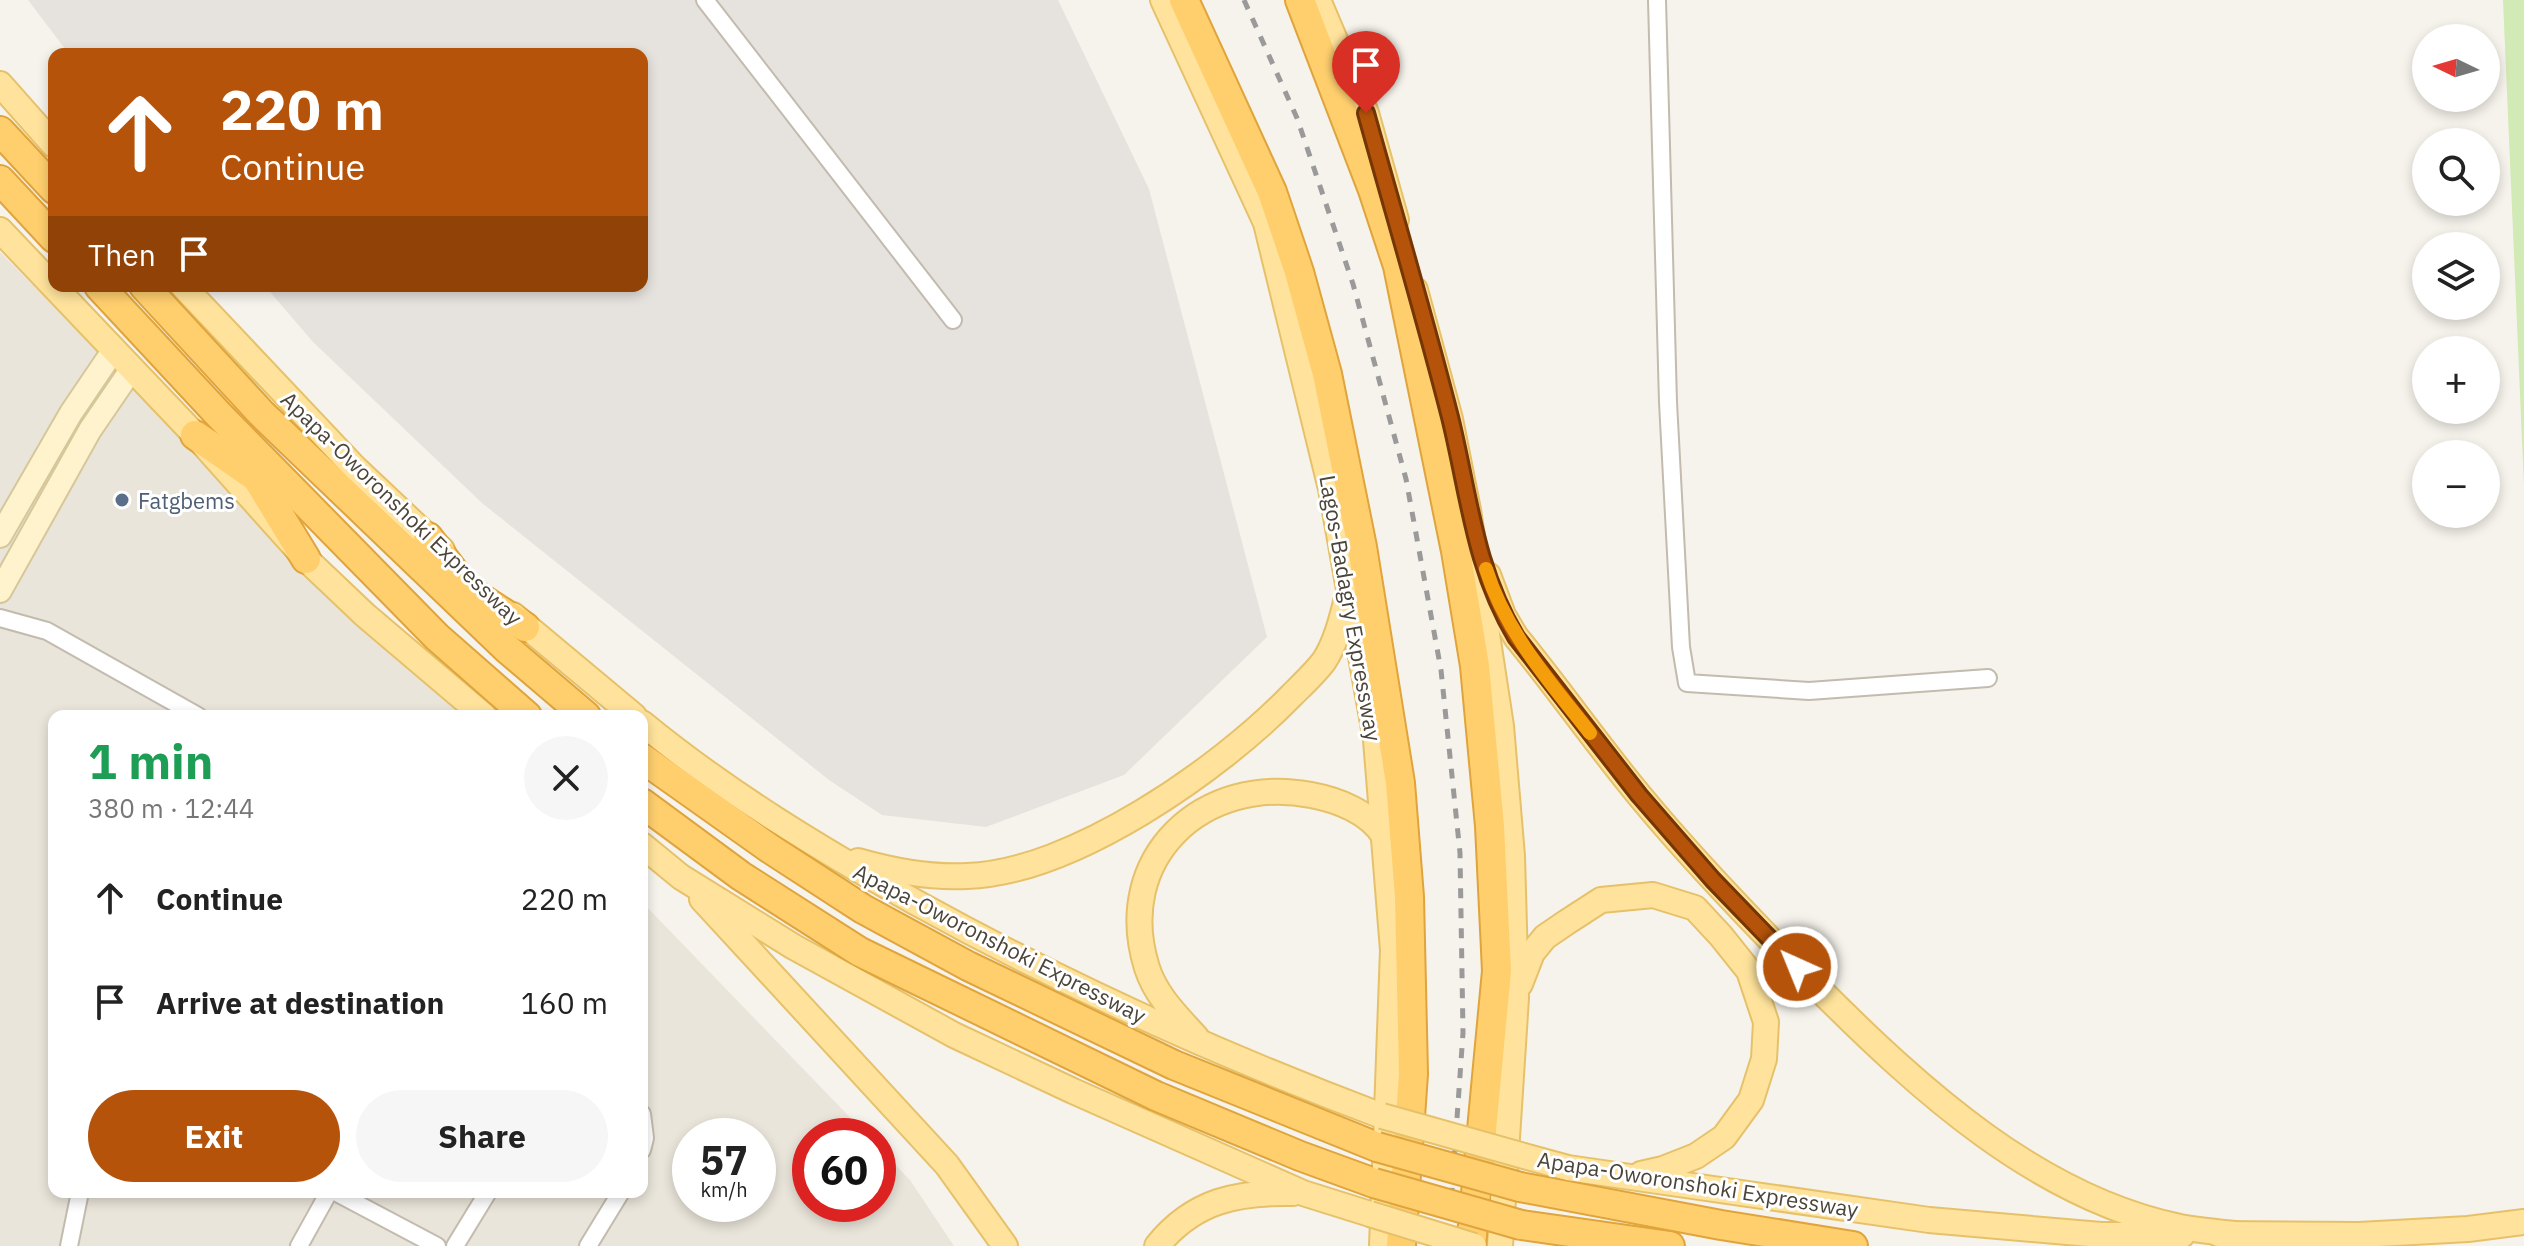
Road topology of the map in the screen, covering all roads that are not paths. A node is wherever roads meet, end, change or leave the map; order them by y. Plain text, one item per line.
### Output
1 (705, 0) edge
2 (1163, 0) edge
3 (1184, 0) edge
4 (1300, 0) edge
5 (1318, 0) edge
6 (1657, 0) edge
7 (0, 84) edge
8 (0, 131) edge
9 (48, 138) edge
10 (0, 180) edge
11 (48, 183) edge
12 (0, 230) edge
13 (48, 232) edge
14 (48, 281) edge
15 (58, 292) edge
16 (105, 292) edge
17 (150, 292) edge
18 (189, 292) edge
19 (953, 320) dead end
20 (113, 351) junction
21 (131, 370) junction
22 (219, 415) junction
23 (195, 435) junction
24 (257, 478) junction
25 (1468, 510) junction
26 (334, 531) junction
27 (0, 536) edge
28 (421, 548) junction
29 (306, 559) junction
30 (468, 590) junction
31 (0, 591) edge
32 (1348, 594) junction
33 (0, 618) edge
34 (525, 627) junction
35 (506, 648) junction
36 (1988, 678) dead end
37 (187, 710) edge
38 (477, 710) edge
39 (520, 710) edge
40 (579, 710) edge
41 (627, 710) edge
42 (648, 727) edge
43 (648, 762) edge
44 (648, 807) edge
45 (1384, 836) junction
46 (648, 850) edge
47 (822, 850) junction
48 (681, 877) junction
49 (1516, 998) junction
50 (1200, 1042) junction
51 (1627, 1177) junction
52 (1303, 1193) junction
53 (79, 1198) edge
54 (326, 1198) edge
55 (346, 1198) edge
56 (484, 1198) edge
57 (617, 1198) edge
58 (2524, 1222) edge
59 (2234, 1234) junction
60 (69, 1246) edge
61 (299, 1246) edge
62 (437, 1246) edge
63 (455, 1246) edge
64 (588, 1246) edge
65 (1005, 1246) edge
66 (1157, 1246) edge
67 (1382, 1246) edge
68 (1401, 1246) edge
69 (1473, 1246) edge
70 (1500, 1246) edge
71 (1670, 1246) edge
72 (1853, 1246) edge

1 - 19 street
2 - 32 main road, Lagos-Badagry Expressway
3 - 68 highway, Lagos-Badagry Expressway
4 - 69 highway
5 - 25 main road
6 - 36 street
7 - 9 main road
8 - 11 highway
10 - 13 highway
12 - 14 main road
15 - 20 main road
16 - 22 highway
17 - 28 highway, Apapa-Oworonshoki Expressway
18 - 28 main road, Apapa-Oworonshoki Expressway
20 - 21 main road
20 - 27 street
21 - 23 main road
21 - 31 street
22 - 24 highway
22 - 26 highway
23 - 24 highway
23 - 29 main road
24 - 26 highway
24 - 29 highway
25 - 49 main road
25 - 59 main road
26 - 39 highway
28 - 30 highway
28 - 34 main road, Apapa-Oworonshoki Expressway
28 - 35 highway, Apapa-Oworonshoki Expressway
29 - 38 main road
30 - 34 highway
30 - 35 highway
32 - 45 main road, Lagos-Badagry Expressway
32 - 47 main road
33 - 37 street
34 - 41 main road, Apapa-Oworonshoki Expressway
35 - 40 highway, Apapa-Oworonshoki Expressway
42 - 47 main road, Apapa-Oworonshoki Expressway
43 - 72 highway, Apapa-Oworonshoki Expressway, bridge
44 - 71 highway, bridge
45 - 50 main road
45 - 67 main road, Lagos-Badagry Expressway
46 - 48 main road
47 - 50 main road, Apapa-Oworonshoki Expressway
48 - 52 main road
48 - 65 main road
49 - 51 main road
49 - 70 main road
50 - 51 main road, Apapa-Oworonshoki Expressway, bridge
51 - 59 main road, Apapa-Oworonshoki Expressway
52 - 66 main road
52 - 69 main road, bridge
53 - 60 street
54 - 61 street
55 - 62 street
56 - 63 street
57 - 64 street
58 - 59 main road, Apapa-Oworonshoki Expressway

